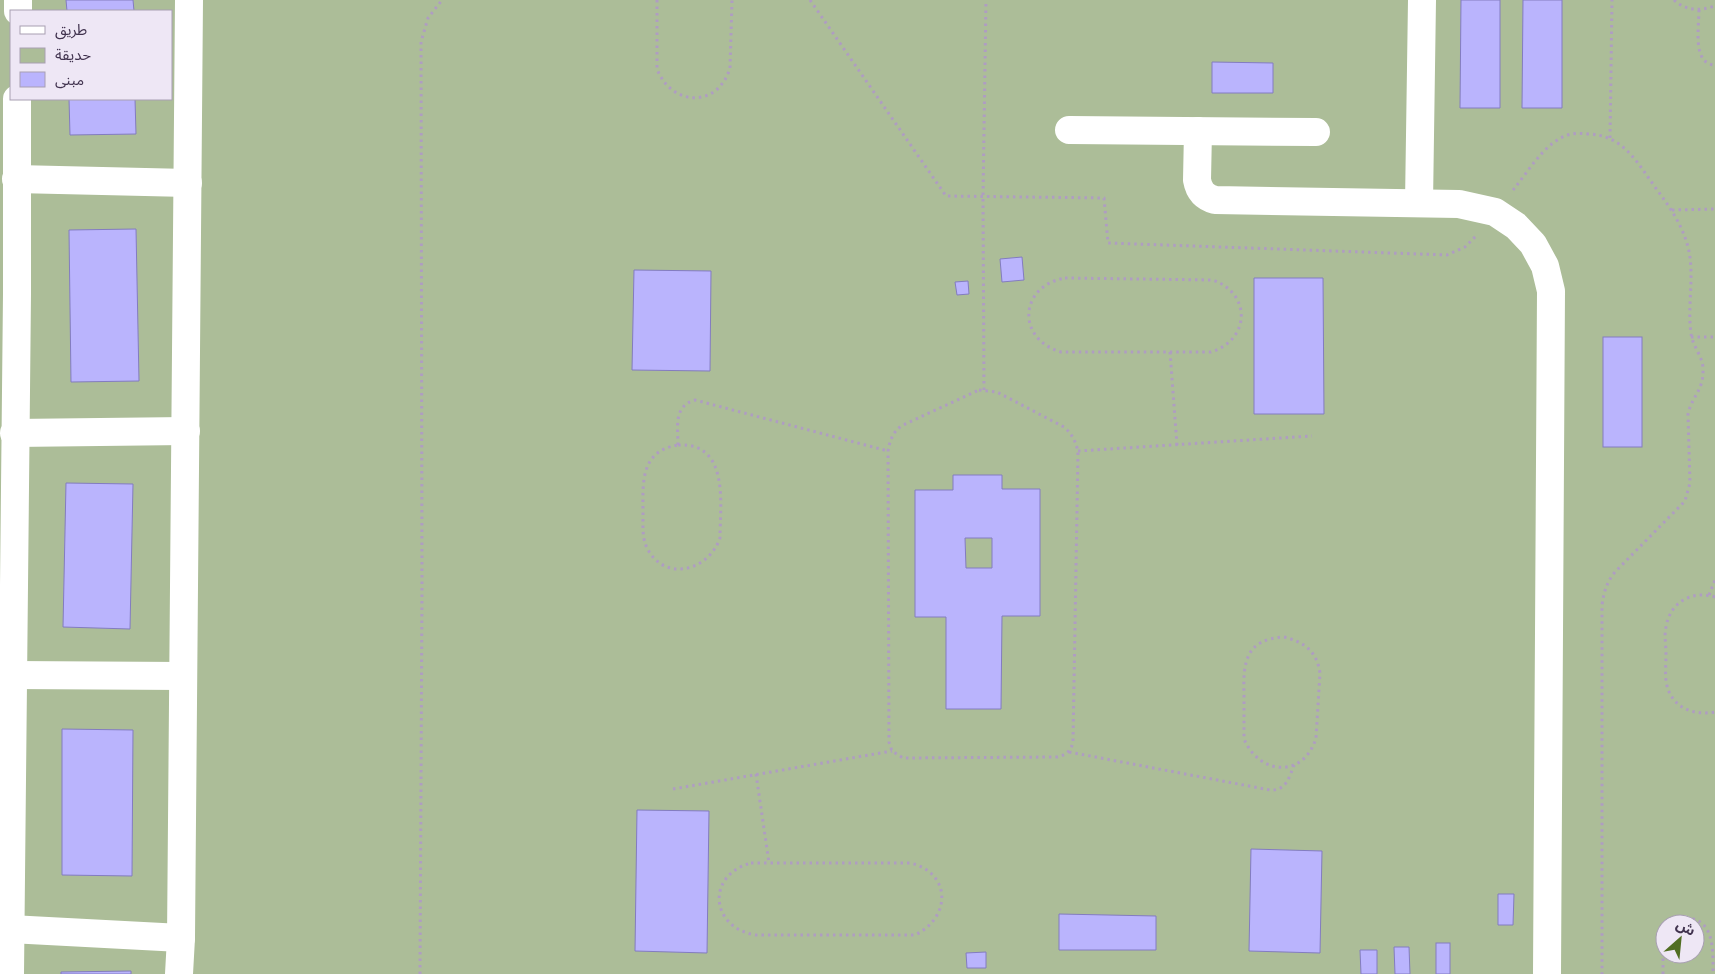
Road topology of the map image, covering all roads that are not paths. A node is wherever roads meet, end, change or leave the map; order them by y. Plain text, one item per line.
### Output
1 (190, 0) edge
2 (1422, 0) edge
3 (16, 100) edge
4 (1068, 130) dead end
5 (1198, 131) junction
6 (1316, 132) dead end
7 (16, 179) junction
8 (188, 183) junction
9 (1419, 203) junction
10 (186, 431) junction
11 (14, 433) junction
12 (12, 675) junction
13 (183, 676) junction
14 (6, 804) edge
15 (10, 929) junction
16 (181, 938) junction
17 (10, 974) edge
18 (179, 974) edge
19 (1546, 974) edge

1 - 8 lane
2 - 9 lane
3 - 7 lane
4 - 5 lane
5 - 6 lane
5 - 9 lane
7 - 8 lane
7 - 11 lane
8 - 10 lane
9 - 19 lane
10 - 11 lane
10 - 13 lane
11 - 12 lane
12 - 13 lane
12 - 14 lane
13 - 16 lane
14 - 15 lane
15 - 16 lane
15 - 17 lane
16 - 18 lane

